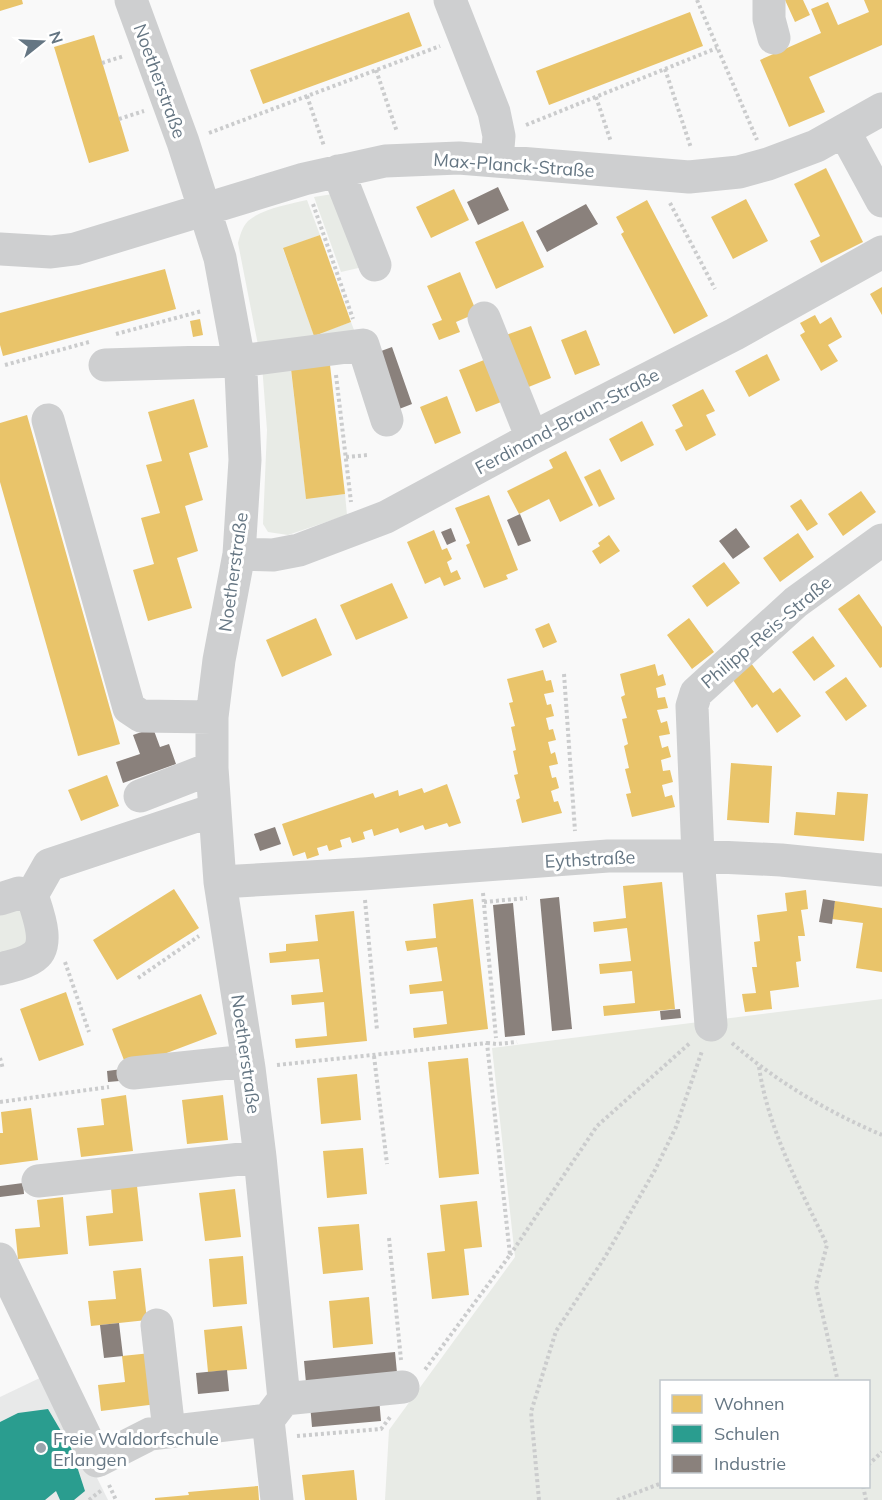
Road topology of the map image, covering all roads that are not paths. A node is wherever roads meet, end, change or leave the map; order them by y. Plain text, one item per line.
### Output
1 (131, 0) edge
2 (450, 0) edge
3 (770, 0) edge
4 (774, 38) dead end
5 (882, 109) edge
6 (844, 130) junction
7 (498, 148) junction
8 (324, 174) junction
9 (882, 201) edge
10 (205, 210) junction
11 (0, 249) edge
12 (882, 252) edge
13 (375, 265) dead end
14 (484, 318) dead end
15 (239, 361) junction
16 (105, 365) dead end
17 (48, 420) dead end
18 (387, 420) dead end
19 (532, 438) junction
20 (882, 540) edge
21 (239, 554) junction
22 (212, 717) junction
23 (212, 768) junction
24 (140, 796) dead end
25 (214, 810) junction
26 (699, 856) junction
27 (882, 870) edge
28 (220, 882) junction
29 (32, 895) junction
30 (0, 899) edge
31 (0, 969) edge
32 (711, 1025) road end
33 (249, 1064) junction
34 (133, 1073) dead end
35 (260, 1157) junction
36 (38, 1181) dead end
37 (0, 1259) edge
38 (157, 1325) dead end
39 (404, 1392) road end
40 (274, 1419) junction
41 (169, 1431) junction
42 (278, 1500) edge

1 - 10 street, Noetherstraße
2 - 7 street
3 - 4 street
5 - 6 street, Max-Planck-Straße
6 - 7 street, Max-Planck-Straße
6 - 9 street
7 - 8 street, Max-Planck-Straße
8 - 10 street, Max-Planck-Straße
8 - 13 street
10 - 11 street, Max-Planck-Straße
10 - 15 street, Noetherstraße
12 - 19 street, Ferdinand-Braun-Straße
14 - 19 street
15 - 16 street
15 - 18 street
15 - 21 street, Noetherstraße
17 - 22 street
19 - 21 street, Ferdinand-Braun-Straße
20 - 26 street, Philipp-Reis-Straße
21 - 22 street, Noetherstraße
22 - 23 street, Noetherstraße
23 - 24 street
23 - 25 street, Noetherstraße
25 - 28 street, Noetherstraße
25 - 29 street
26 - 27 street, Eythstraße
26 - 28 street, Eythstraße
26 - 32 street
28 - 33 street, Noetherstraße
29 - 30 street
29 - 31 street
33 - 34 street
33 - 35 street, Noetherstraße
35 - 36 street
35 - 40 street, Noetherstraße
37 - 41 street
38 - 41 street
39 - 40 street
40 - 41 street
40 - 42 street, Noetherstraße

